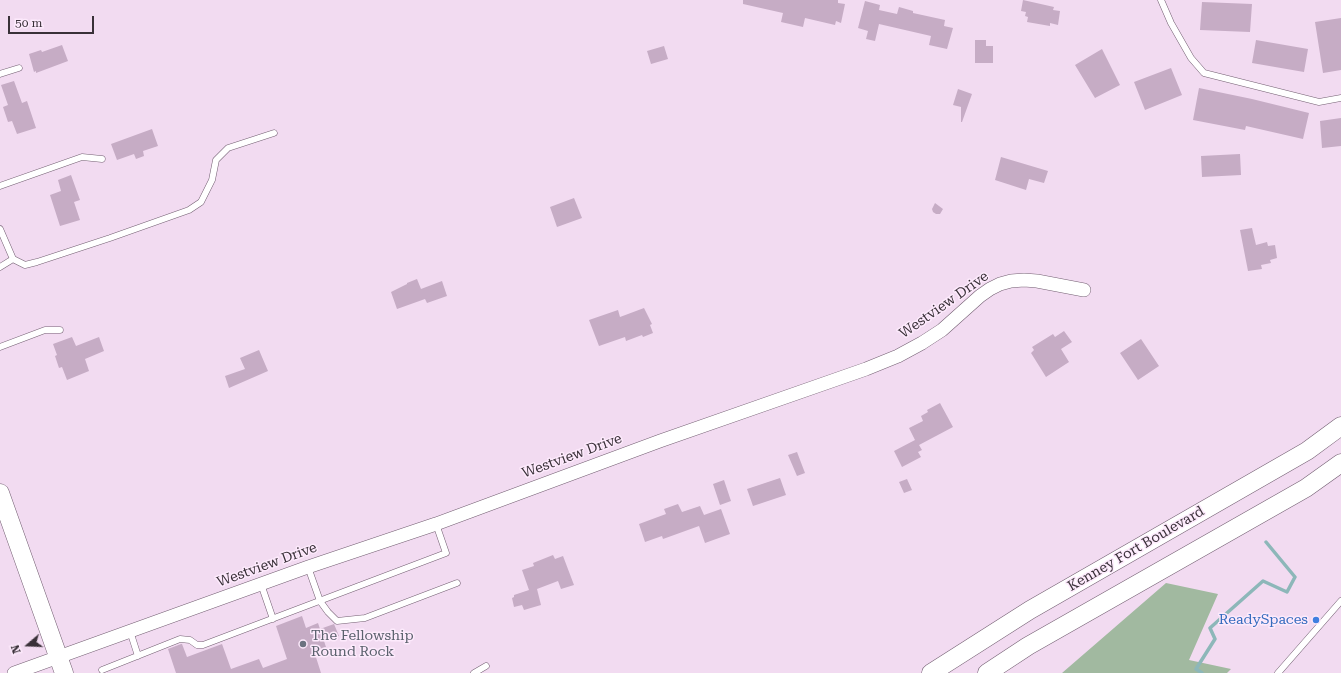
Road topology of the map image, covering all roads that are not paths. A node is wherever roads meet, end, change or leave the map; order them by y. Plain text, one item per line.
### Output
1 (1161, 0) edge
2 (19, 68) dead end
3 (0, 74) edge
4 (1341, 98) edge
5 (274, 133) dead end
6 (102, 158) dead end
7 (0, 186) edge
8 (0, 229) edge
9 (13, 259) junction
10 (0, 267) edge
11 (1084, 290) dead end
12 (60, 330) dead end
13 (0, 347) edge
14 (1341, 426) edge
15 (1341, 463) edge
16 (0, 493) edge
17 (436, 524) junction
18 (308, 567) junction
19 (457, 583) dead end
20 (261, 584) junction
21 (320, 601) junction
22 (1341, 601) edge
23 (273, 618) junction
24 (130, 631) junction
25 (138, 656) junction
26 (62, 665) edge
27 (486, 666) dead end
28 (102, 670) dead end
29 (14, 673) edge
30 (474, 673) edge
31 (931, 673) edge
32 (988, 673) edge
33 (1278, 673) edge

1 - 4 lane
2 - 3 lane
5 - 9 lane
6 - 7 lane
8 - 9 lane
9 - 10 lane
11 - 17 street, Westview Drive
12 - 13 lane
14 - 31 main road, Kenney Fort Boulevard
15 - 32 main road
16 - 26 main road
17 - 18 street, Westview Drive
17 - 21 lane
18 - 20 street, Westview Drive
18 - 21 lane
19 - 21 lane
20 - 23 lane
20 - 24 street, Westview Drive
21 - 23 lane
22 - 33 lane
23 - 25 lane
24 - 25 lane
24 - 26 street, Westview Drive
25 - 28 lane
26 - 29 street, Westview Drive
27 - 30 lane

